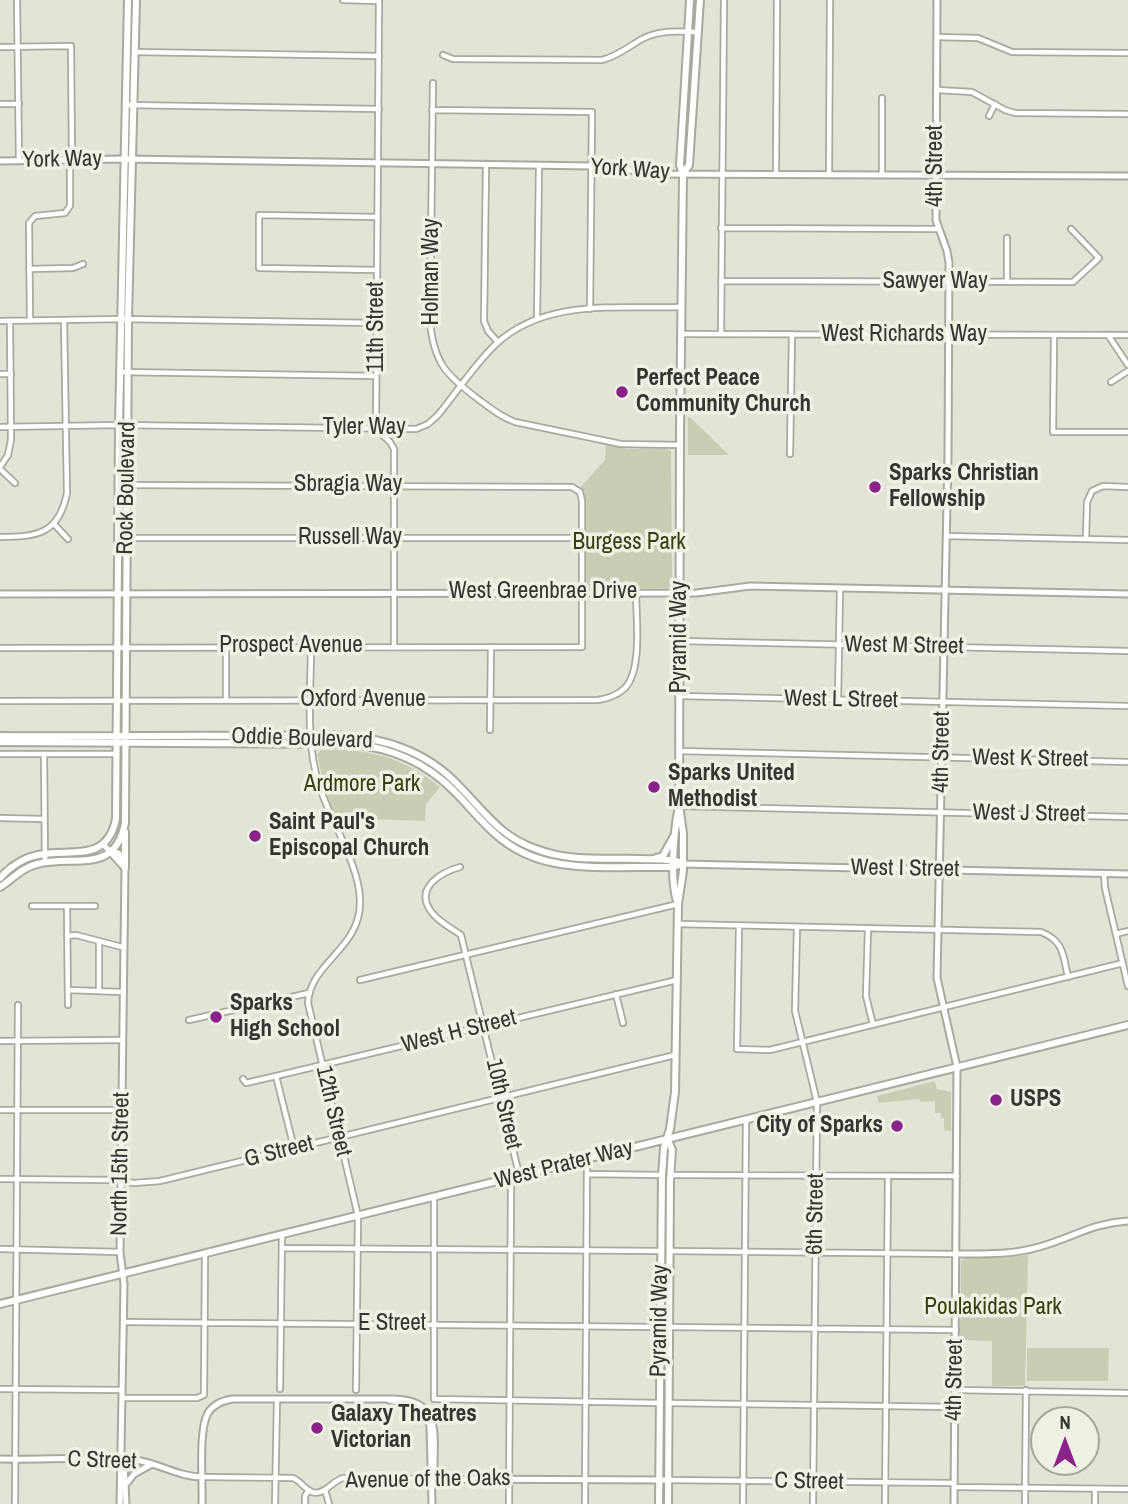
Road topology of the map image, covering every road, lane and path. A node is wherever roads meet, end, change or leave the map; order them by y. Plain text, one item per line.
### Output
1 (17, 0) edge
2 (128, 0) edge
3 (136, 0) edge
4 (343, 0) edge
5 (379, 0) edge
6 (690, 0) edge
7 (700, 0) edge
8 (724, 0) edge
9 (777, 0) edge
10 (830, 0) edge
11 (937, 0) edge
12 (688, 32) junction
13 (699, 32) junction
14 (937, 37) junction
15 (0, 47) edge
16 (18, 47) junction
17 (135, 52) junction
18 (1128, 53) edge
19 (443, 55) dead end
20 (379, 56) junction
21 (433, 83) dead end
22 (937, 90) junction
23 (883, 98) dead end
24 (0, 104) edge
25 (19, 104) junction
26 (995, 104) junction
27 (130, 105) junction
28 (379, 109) junction
29 (432, 110) junction
30 (1128, 114) edge
31 (989, 116) dead end
32 (124, 159) junction
33 (132, 159) junction
34 (19, 160) junction
35 (72, 160) junction
36 (0, 161) edge
37 (378, 163) junction
38 (432, 164) junction
39 (486, 164) junction
40 (539, 166) junction
41 (592, 166) junction
42 (683, 174) junction
43 (722, 174) junction
44 (776, 174) junction
45 (829, 174) junction
46 (882, 174) junction
47 (936, 174) junction
48 (1128, 176) edge
49 (378, 217) junction
50 (722, 228) junction
51 (938, 229) junction
52 (1071, 229) dead end
53 (1007, 238) dead end
54 (83, 264) dead end
55 (29, 269) junction
56 (377, 270) junction
57 (721, 281) junction
58 (949, 282) junction
59 (1007, 282) junction
60 (681, 307) junction
61 (590, 309) junction
62 (537, 318) junction
63 (124, 319) junction
64 (30, 320) junction
65 (64, 320) junction
66 (0, 321) edge
67 (10, 321) junction
68 (377, 323) junction
69 (681, 334) junction
70 (721, 334) junction
71 (792, 334) junction
72 (948, 335) junction
73 (1054, 335) junction
74 (1108, 335) junction
75 (1128, 335) edge
76 (498, 342) junction
77 (1128, 365) edge
78 (1128, 371) edge
79 (124, 372) junction
80 (0, 374) edge
81 (11, 374) junction
82 (376, 376) junction
83 (1111, 382) dead end
84 (461, 386) junction
85 (119, 425) junction
86 (66, 426) junction
87 (127, 426) junction
88 (0, 427) edge
89 (11, 427) junction
90 (376, 429) junction
91 (1128, 432) edge
92 (680, 444) junction
93 (790, 454) dead end
94 (0, 468) edge
95 (15, 483) dead end
96 (123, 485) junction
97 (394, 485) junction
98 (1128, 487) edge
99 (54, 524) junction
100 (947, 536) junction
101 (0, 537) edge
102 (122, 538) junction
103 (394, 538) junction
104 (582, 538) junction
105 (68, 539) dead end
106 (1086, 539) junction
107 (1128, 540) edge
108 (840, 588) junction
109 (945, 590) junction
110 (122, 592) junction
111 (394, 592) junction
112 (636, 592) junction
113 (582, 593) junction
114 (680, 593) junction
115 (0, 594) edge
116 (1128, 594) edge
117 (680, 641) junction
118 (839, 645) junction
119 (226, 646) junction
120 (311, 646) junction
121 (394, 646) junction
122 (491, 646) junction
123 (122, 647) junction
124 (944, 647) junction
125 (0, 648) edge
126 (1128, 651) edge
127 (680, 696) junction
128 (117, 699) junction
129 (125, 699) junction
130 (226, 699) junction
131 (311, 699) junction
132 (491, 700) junction
133 (838, 700) junction
134 (0, 701) edge
135 (943, 702) junction
136 (1128, 706) edge
137 (490, 730) dead end
138 (0, 736) edge
139 (117, 739) junction
140 (125, 739) junction
141 (311, 740) junction
142 (0, 742) edge
143 (679, 751) junction
144 (0, 754) edge
145 (44, 754) junction
146 (117, 754) junction
147 (942, 757) junction
148 (1128, 762) edge
149 (679, 806) junction
150 (940, 813) junction
151 (1128, 817) edge
152 (0, 818) edge
153 (43, 819) junction
154 (125, 822) junction
155 (676, 832) junction
156 (103, 844) junction
157 (111, 851) junction
158 (44, 858) junction
159 (653, 859) junction
160 (675, 864) junction
161 (683, 864) junction
162 (460, 867) dead end
163 (125, 869) junction
164 (939, 870) junction
165 (1104, 873) junction
166 (1128, 874) edge
167 (0, 878) edge
168 (0, 887) edge
169 (678, 904) junction
170 (32, 906) dead end
171 (67, 906) junction
172 (95, 906) dead end
173 (678, 925) junction
174 (739, 926) junction
175 (797, 927) junction
176 (867, 929) junction
177 (938, 930) junction
178 (1128, 931) edge
179 (1116, 934) junction
180 (67, 936) junction
181 (99, 941) junction
182 (122, 947) junction
183 (467, 954) junction
184 (1123, 963) junction
185 (1068, 976) junction
186 (360, 980) dead end
187 (677, 980) junction
188 (1128, 986) edge
189 (68, 989) junction
190 (99, 989) junction
191 (122, 992) junction
192 (309, 993) junction
193 (616, 994) junction
194 (18, 1005) dead end
195 (68, 1005) dead end
196 (943, 1007) junction
197 (189, 1020) dead end
198 (623, 1023) dead end
199 (873, 1025) junction
200 (1128, 1025) edge
201 (484, 1026) junction
202 (122, 1040) junction
203 (0, 1041) edge
204 (17, 1041) junction
205 (803, 1042) junction
206 (676, 1055) junction
207 (322, 1066) junction
208 (957, 1067) junction
209 (276, 1076) junction
210 (243, 1079) dead end
211 (501, 1098) junction
212 (817, 1101) junction
213 (0, 1110) edge
214 (17, 1110) junction
215 (121, 1110) junction
216 (746, 1120) junction
217 (339, 1137) junction
218 (668, 1140) junction
219 (295, 1148) junction
220 (587, 1160) junction
221 (588, 1174) junction
222 (662, 1175) junction
223 (671, 1175) junction
224 (746, 1175) junction
225 (817, 1176) junction
226 (957, 1176) junction
227 (888, 1177) junction
228 (514, 1178) junction
229 (0, 1179) edge
230 (17, 1179) junction
231 (121, 1182) junction
232 (434, 1197) junction
233 (358, 1216) junction
234 (1128, 1221) edge
235 (282, 1235) junction
236 (282, 1248) junction
237 (358, 1248) junction
238 (0, 1249) edge
239 (16, 1249) junction
240 (434, 1249) junction
241 (510, 1250) junction
242 (587, 1250) junction
243 (661, 1251) junction
244 (670, 1251) junction
245 (120, 1252) junction
246 (746, 1252) junction
247 (816, 1252) junction
248 (888, 1253) junction
249 (205, 1254) junction
250 (957, 1254) junction
251 (122, 1274) junction
252 (15, 1300) junction
253 (0, 1304) edge
254 (124, 1322) junction
255 (204, 1322) junction
256 (281, 1323) junction
257 (357, 1324) junction
258 (433, 1324) junction
259 (510, 1325) junction
260 (586, 1326) junction
261 (660, 1327) junction
262 (669, 1327) junction
263 (745, 1328) junction
264 (815, 1329) junction
265 (887, 1329) junction
266 (956, 1330) junction
267 (0, 1389) edge
268 (15, 1389) junction
269 (123, 1390) junction
270 (280, 1390) dead end
271 (356, 1390) dead end
272 (955, 1390) junction
273 (1026, 1390) junction
274 (1128, 1393) edge
275 (123, 1398) junction
276 (277, 1399) junction
277 (509, 1401) junction
278 (585, 1402) junction
279 (660, 1403) junction
280 (668, 1403) junction
281 (744, 1404) junction
282 (814, 1405) junction
283 (886, 1406) junction
284 (955, 1407) junction
285 (0, 1460) edge
286 (14, 1460) junction
287 (123, 1460) junction
288 (152, 1464) junction
289 (432, 1476) junction
290 (203, 1477) junction
291 (276, 1477) junction
292 (509, 1479) junction
293 (585, 1479) junction
294 (663, 1480) junction
295 (743, 1481) junction
296 (814, 1482) junction
297 (885, 1482) junction
298 (954, 1485) junction
299 (126, 1486) junction
300 (1025, 1488) junction
301 (1095, 1489) junction
302 (1128, 1489) edge
303 (309, 1490) junction
304 (325, 1490) junction
305 (15, 1504) edge
306 (123, 1504) edge
307 (202, 1504) edge
308 (275, 1504) edge
309 (305, 1504) edge
310 (328, 1504) edge
311 (432, 1504) edge
312 (509, 1504) edge
313 (585, 1504) edge
314 (659, 1504) edge
315 (667, 1504) edge
316 (743, 1504) edge
317 (813, 1504) edge
318 (885, 1504) edge
319 (954, 1504) edge
320 (1025, 1504) edge
321 (1095, 1504) edge

1 - 16 street
2 - 27 main road, Rock Boulevard
3 - 17 main road, Rock Boulevard
4 - 5 street
5 - 20 street, 11th Street
6 - 12 main road, Pyramid Way
7 - 13 main road, Pyramid Way
8 - 43 street
9 - 44 street
10 - 45 street
11 - 14 street, 4th Street
12 - 13 street
12 - 19 street
12 - 42 main road, Pyramid Way
13 - 42 main road, Pyramid Way
14 - 18 street
14 - 22 street, 4th Street
15 - 16 street
16 - 25 street
16 - 35 street
17 - 20 street
17 - 27 main road, Rock Boulevard
20 - 28 street, 11th Street
21 - 29 street, Holman Way
22 - 26 street
22 - 47 street, 4th Street
23 - 46 street
24 - 25 street
25 - 34 street
26 - 30 street
26 - 31 street
27 - 28 street
27 - 32 main road, Rock Boulevard
27 - 33 main road, Rock Boulevard
28 - 37 street, 11th Street
29 - 38 street, Holman Way
29 - 41 street
32 - 33 street, York Way
32 - 35 street, York Way
32 - 63 main road, Rock Boulevard
33 - 37 street, York Way
33 - 63 main road, Rock Boulevard
34 - 35 street, York Way
34 - 36 street, York Way
35 - 55 street
37 - 38 street, York Way
37 - 49 street, 11th Street
38 - 39 street, York Way
38 - 84 street, Holman Way
39 - 40 street, York Way
39 - 76 street
40 - 41 street, York Way
40 - 62 street
41 - 42 street, York Way
41 - 61 street
42 - 43 street, York Way
42 - 60 main road, Pyramid Way
43 - 44 street, York Way
43 - 50 street
44 - 45 street, York Way
45 - 46 street, York Way
46 - 47 street, York Way
47 - 48 street, York Way
47 - 51 street, 4th Street
49 - 56 street, 11th Street
49 - 56 street
50 - 51 street
50 - 57 street
51 - 58 street, 4th Street
52 - 59 street, Sawyer Way
53 - 59 street
54 - 55 street
55 - 64 street
56 - 68 street, 11th Street
57 - 58 street, Sawyer Way
57 - 70 street
58 - 59 street, Sawyer Way
58 - 72 street, 4th Street
60 - 61 street, Tyler Way
60 - 69 main road, Pyramid Way
61 - 62 street, Tyler Way
62 - 76 street, Tyler Way
63 - 65 street
63 - 68 street
63 - 79 main road, Rock Boulevard
64 - 65 street
64 - 67 street
65 - 86 street
66 - 67 street
67 - 81 street
68 - 82 street, 11th Street
69 - 70 street, West Richards Way
69 - 92 main road, Pyramid Way
70 - 71 street, West Richards Way
71 - 72 street, West Richards Way
71 - 93 street
72 - 73 street, West Richards Way
72 - 100 street, 4th Street
73 - 74 street, West Richards Way
73 - 91 street
74 - 75 street, West Richards Way
74 - 77 street
76 - 84 street, Tyler Way
78 - 83 street
79 - 82 street
79 - 85 main road, Rock Boulevard
79 - 87 main road, Rock Boulevard
80 - 81 street
81 - 89 street
82 - 90 street, 11th Street
84 - 90 street, Tyler Way
84 - 92 street, Holman Way
85 - 86 street, Tyler Way
85 - 87 street, Tyler Way
85 - 96 main road, Rock Boulevard
86 - 89 street, Tyler Way
86 - 99 street
87 - 90 street, Tyler Way
87 - 96 main road, Rock Boulevard
88 - 89 street, Tyler Way
89 - 94 street
90 - 97 street
92 - 114 main road, Pyramid Way
94 - 95 street
96 - 97 street, Sbragia Way
96 - 102 main road, Rock Boulevard
97 - 103 street
97 - 104 street, Sbragia Way
98 - 106 street
99 - 101 street
99 - 105 street
100 - 106 street
100 - 109 street, 4th Street
102 - 103 street, Russell Way
102 - 110 main road, Rock Boulevard
103 - 104 street, Russell Way
103 - 111 street
104 - 113 street
106 - 107 street
108 - 109 street, West Greenbrae Drive
108 - 114 street, West Greenbrae Drive
108 - 118 street
109 - 116 street, West Greenbrae Drive
109 - 124 street, 4th Street
110 - 111 street, West Greenbrae Drive
110 - 115 street, West Greenbrae Drive
110 - 123 main road, Rock Boulevard
111 - 113 street, West Greenbrae Drive
111 - 121 street
112 - 113 street, West Greenbrae Drive
112 - 114 street, West Greenbrae Drive
112 - 132 street, Oxford Avenue
113 - 122 street, Prospect Avenue
114 - 117 main road, Pyramid Way
117 - 118 street, West M Street
117 - 127 main road, Pyramid Way
118 - 124 street, West M Street
118 - 133 street
119 - 120 street, Prospect Avenue
119 - 123 street, Prospect Avenue
119 - 130 street
120 - 121 street, Prospect Avenue
120 - 131 street
121 - 122 street, Prospect Avenue
122 - 132 street
123 - 125 street, Prospect Avenue
123 - 128 main road, Rock Boulevard
123 - 129 main road, Rock Boulevard
124 - 126 street, West M Street
124 - 135 street, 4th Street
127 - 133 street, West L Street
127 - 143 main road, Pyramid Way
128 - 129 street, Oxford Avenue
128 - 134 street, Oxford Avenue
128 - 139 main road, Rock Boulevard
129 - 130 street, Oxford Avenue
129 - 140 main road, Rock Boulevard
130 - 131 street, Oxford Avenue
131 - 132 street, Oxford Avenue
131 - 141 street
132 - 137 street
133 - 135 street, West L Street
135 - 136 street, West L Street
135 - 147 street, 4th Street
138 - 139 main road, Oddie Boulevard
139 - 140 main road, Oddie Boulevard
139 - 142 main road, Oddie Boulevard
139 - 146 main road, Rock Boulevard
140 - 141 main road, Oddie Boulevard
140 - 154 main road, Rock Boulevard
141 - 159 main road, Oddie Boulevard
141 - 160 main road, Oddie Boulevard
141 - 192 street
143 - 147 street, West K Street
143 - 149 main road, Pyramid Way
144 - 145 street
145 - 146 street
145 - 153 street
146 - 156 main road, Rock Boulevard
147 - 148 street, West K Street
147 - 150 street, 4th Street
149 - 150 street, West J Street
149 - 155 main road, Pyramid Way
149 - 161 main road, Pyramid Way
150 - 151 street, West J Street
150 - 164 street, 4th Street
152 - 153 street
153 - 158 street
154 - 157 main road, Rock Boulevard
154 - 163 main road
155 - 159 main road
155 - 160 main road, Pyramid Way
156 - 157 street
156 - 158 main road
157 - 158 main road
157 - 163 street
158 - 167 main road
158 - 168 main road
159 - 160 main road, Oddie Boulevard
160 - 161 main road, Oddie Boulevard
160 - 169 main road, Pyramid Way
161 - 164 street, West I Street
161 - 169 main road, Pyramid Way
162 - 183 street, 10th Street
163 - 182 street, North 15th Street
164 - 165 street, West I Street
164 - 177 street, 4th Street
165 - 166 street, West I Street
165 - 179 street
169 - 173 main road, Pyramid Way
169 - 183 street
170 - 171 street
171 - 172 street
171 - 180 street
173 - 174 street
173 - 187 main road, Pyramid Way
174 - 175 street
174 - 205 street
175 - 176 street
175 - 205 street, 6th Street
176 - 177 street
176 - 199 street
177 - 185 street
177 - 196 street, 4th Street
178 - 179 street
179 - 184 street
180 - 181 street
180 - 189 street
181 - 182 street
181 - 190 street
182 - 191 street, North 15th Street
183 - 186 street
183 - 201 street, 10th Street
184 - 185 street
184 - 188 street
185 - 196 street
187 - 193 street, West H Street
187 - 206 main road, Pyramid Way
189 - 190 street
189 - 195 street
190 - 191 street
191 - 202 street, North 15th Street
192 - 197 street
192 - 207 street, 12th Street
193 - 198 street
193 - 201 street, West H Street
194 - 204 street
196 - 199 street
196 - 208 street, 4th Street
199 - 205 street
200 - 208 main road, West Prater Way
201 - 207 street, West H Street
201 - 211 street, 10th Street
202 - 204 street
202 - 215 street, North 15th Street
203 - 204 street
204 - 214 street
205 - 212 street, 6th Street
206 - 211 street, G Street
206 - 218 main road, Pyramid Way
207 - 209 street, West H Street
207 - 217 street, 12th Street
208 - 212 main road, West Prater Way
208 - 226 street, 4th Street
209 - 210 street, West H Street
209 - 219 street
211 - 217 street, G Street
211 - 228 street, 10th Street
212 - 216 main road, West Prater Way
212 - 225 street, 6th Street
213 - 214 street
214 - 215 street
214 - 230 street
215 - 231 street, North 15th Street
216 - 218 main road, West Prater Way
216 - 224 street
217 - 219 street, G Street
217 - 233 street, 12th Street
218 - 220 main road, West Prater Way
218 - 222 main road, Pyramid Way
218 - 223 main road, Pyramid Way
219 - 231 street, G Street
220 - 221 street
220 - 228 main road, West Prater Way
221 - 222 street
221 - 242 street
222 - 243 main road, Pyramid Way
223 - 224 street
223 - 244 main road, Pyramid Way
224 - 225 street
224 - 246 street
225 - 227 street
225 - 247 street, 6th Street
226 - 227 street
226 - 250 street, 4th Street
227 - 248 street
228 - 232 main road, West Prater Way
228 - 241 street, 10th Street
229 - 230 street, G Street
230 - 231 street, G Street
230 - 239 street
231 - 245 street, North 15th Street
232 - 233 main road, West Prater Way
232 - 240 street
233 - 235 main road, West Prater Way
233 - 237 street, 12th Street
234 - 250 street
235 - 236 street
235 - 249 main road, West Prater Way
236 - 237 street
236 - 256 street
237 - 240 street
237 - 257 street, 12th Street
238 - 239 street
239 - 245 street
239 - 252 street
240 - 241 street
240 - 258 street
241 - 242 street
241 - 259 street, 10th Street
242 - 243 street
242 - 260 street
243 - 261 main road, Pyramid Way
244 - 246 street
244 - 262 main road, Pyramid Way
245 - 251 street, North 15th Street
246 - 247 street
246 - 263 street
247 - 248 street
247 - 264 street, 6th Street
248 - 250 street
248 - 265 street
249 - 251 main road, West Prater Way
249 - 255 street
250 - 266 street, 4th Street
251 - 252 main road, West Prater Way
251 - 254 street, North 15th Street
252 - 253 main road, West Prater Way
252 - 268 street
254 - 255 street, E Street
254 - 269 street, North 15th Street
255 - 256 street, E Street
255 - 275 street
256 - 257 street, E Street
256 - 270 street
257 - 258 street, E Street
257 - 271 street, 12th Street
258 - 259 street, E Street
258 - 277 street
259 - 260 street, E Street
259 - 277 street, 10th Street
260 - 261 street, E Street
260 - 278 street
261 - 279 main road, Pyramid Way
262 - 263 street
262 - 280 main road, Pyramid Way
263 - 264 street
263 - 281 street
264 - 265 street
264 - 282 street, 6th Street
265 - 266 street
265 - 283 street
266 - 272 street, 4th Street
267 - 268 street
268 - 269 street
268 - 286 street
269 - 275 street, North 15th Street
272 - 273 street
272 - 284 street, 4th Street
273 - 274 street
273 - 300 street
275 - 287 street, North 15th Street
276 - 289 street
276 - 290 street
276 - 291 street
277 - 278 street
277 - 292 street, 10th Street
278 - 279 street
278 - 293 street
279 - 294 main road, Pyramid Way
280 - 281 street
280 - 294 main road, Pyramid Way
281 - 282 street
281 - 295 street
282 - 283 street
282 - 296 street, 6th Street
283 - 284 street
283 - 297 street
284 - 298 street, 4th Street
285 - 286 street, C Street
286 - 287 street, C Street
286 - 305 street
287 - 288 street, C Street
287 - 299 street, North 15th Street
287 - 306 street, North 15th Street
288 - 290 street, C Street
288 - 299 street
289 - 292 street, Avenue of the Oaks
289 - 304 street, Avenue of the Oaks
289 - 311 street
290 - 291 street, Avenue of the Oaks
290 - 307 street
291 - 303 street, Avenue of the Oaks
291 - 308 street
292 - 293 street, Avenue of the Oaks
292 - 312 street, 10th Street
293 - 294 street, Avenue of the Oaks
293 - 313 street
294 - 295 street, C Street
294 - 314 main road, Pyramid Way
294 - 315 main road, Pyramid Way
295 - 296 street, C Street
295 - 316 street
296 - 297 street, C Street
296 - 317 street, 6th Street
297 - 298 street, C Street
297 - 318 street
298 - 300 street, C Street
298 - 319 street, 4th Street
299 - 306 street, North 15th Street
300 - 301 street, C Street
300 - 320 street
301 - 302 street, C Street
301 - 321 street
303 - 304 street, Avenue of the Oaks
303 - 309 street
304 - 310 street

